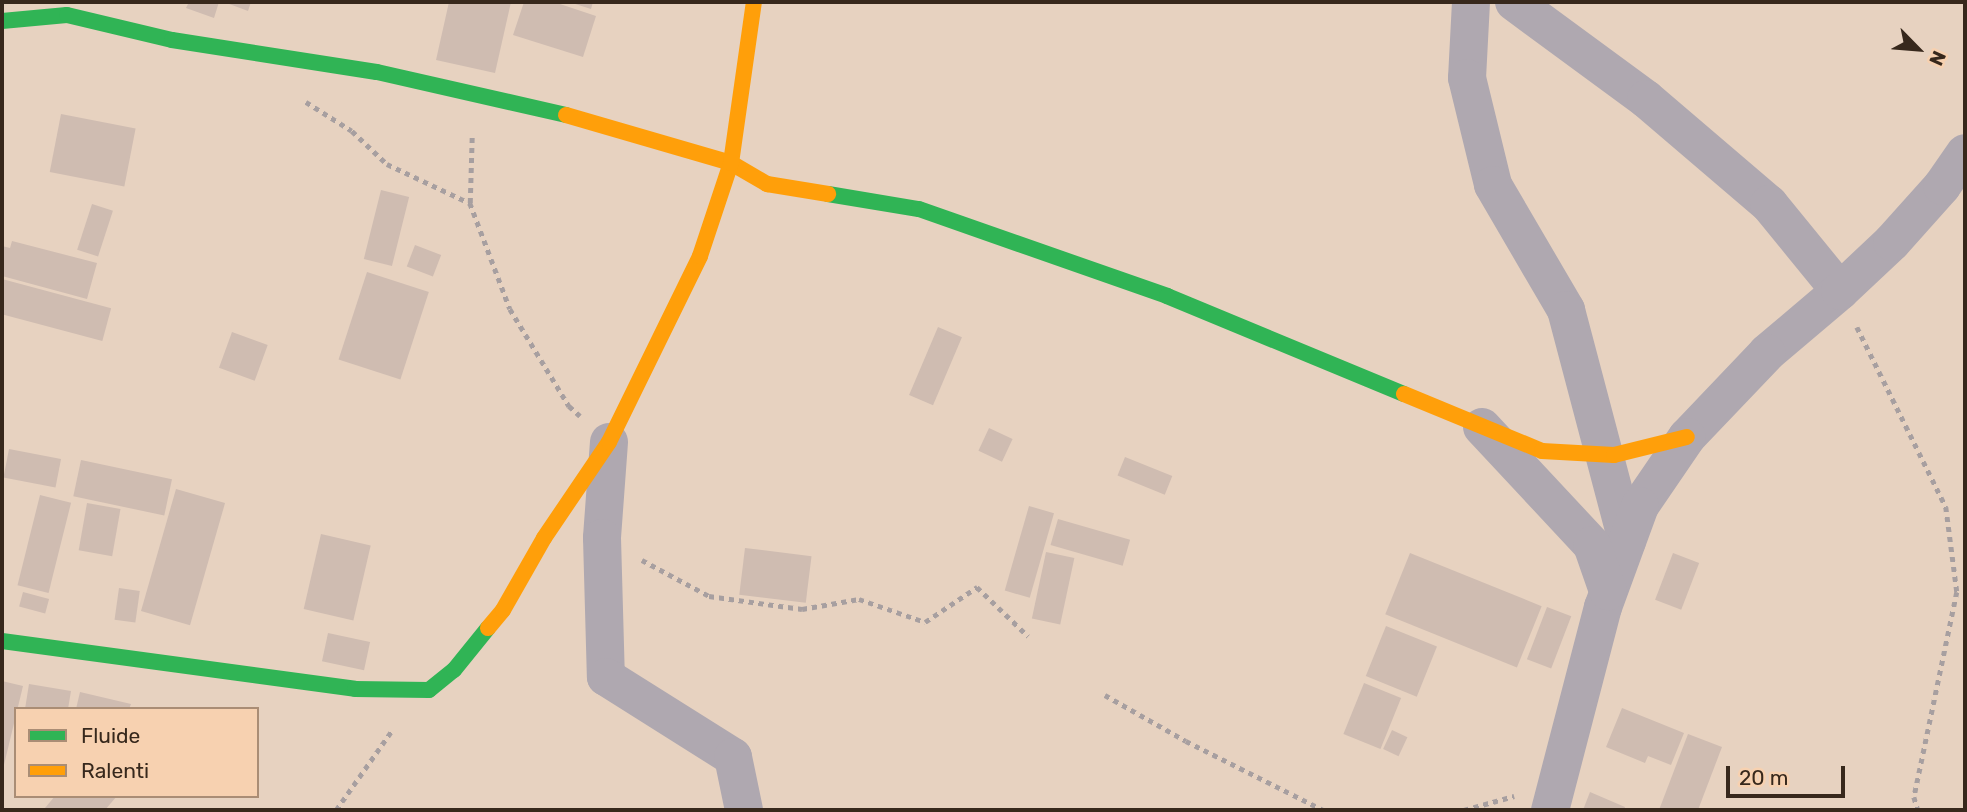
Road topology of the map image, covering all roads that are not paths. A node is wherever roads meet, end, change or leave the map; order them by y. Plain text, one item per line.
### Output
1 (754, 2) edge
2 (1471, 2) edge
3 (1514, 2) edge
4 (2, 21) edge
5 (1965, 153) edge
6 (731, 163) junction
7 (1840, 291) junction
8 (1482, 426) junction
9 (1687, 437) junction
10 (609, 442) junction
11 (1602, 454) junction
12 (1627, 541) junction
13 (1608, 591) junction
14 (2, 641) edge
15 (744, 810) edge
16 (1550, 810) edge

1 - 6 street
2 - 11 street
3 - 7 street
4 - 6 street
5 - 7 street
6 - 8 street
6 - 10 street
7 - 9 street
8 - 11 street
8 - 13 street
9 - 11 street
9 - 12 street
10 - 14 street
10 - 15 street
11 - 12 street
12 - 13 street
13 - 16 street

